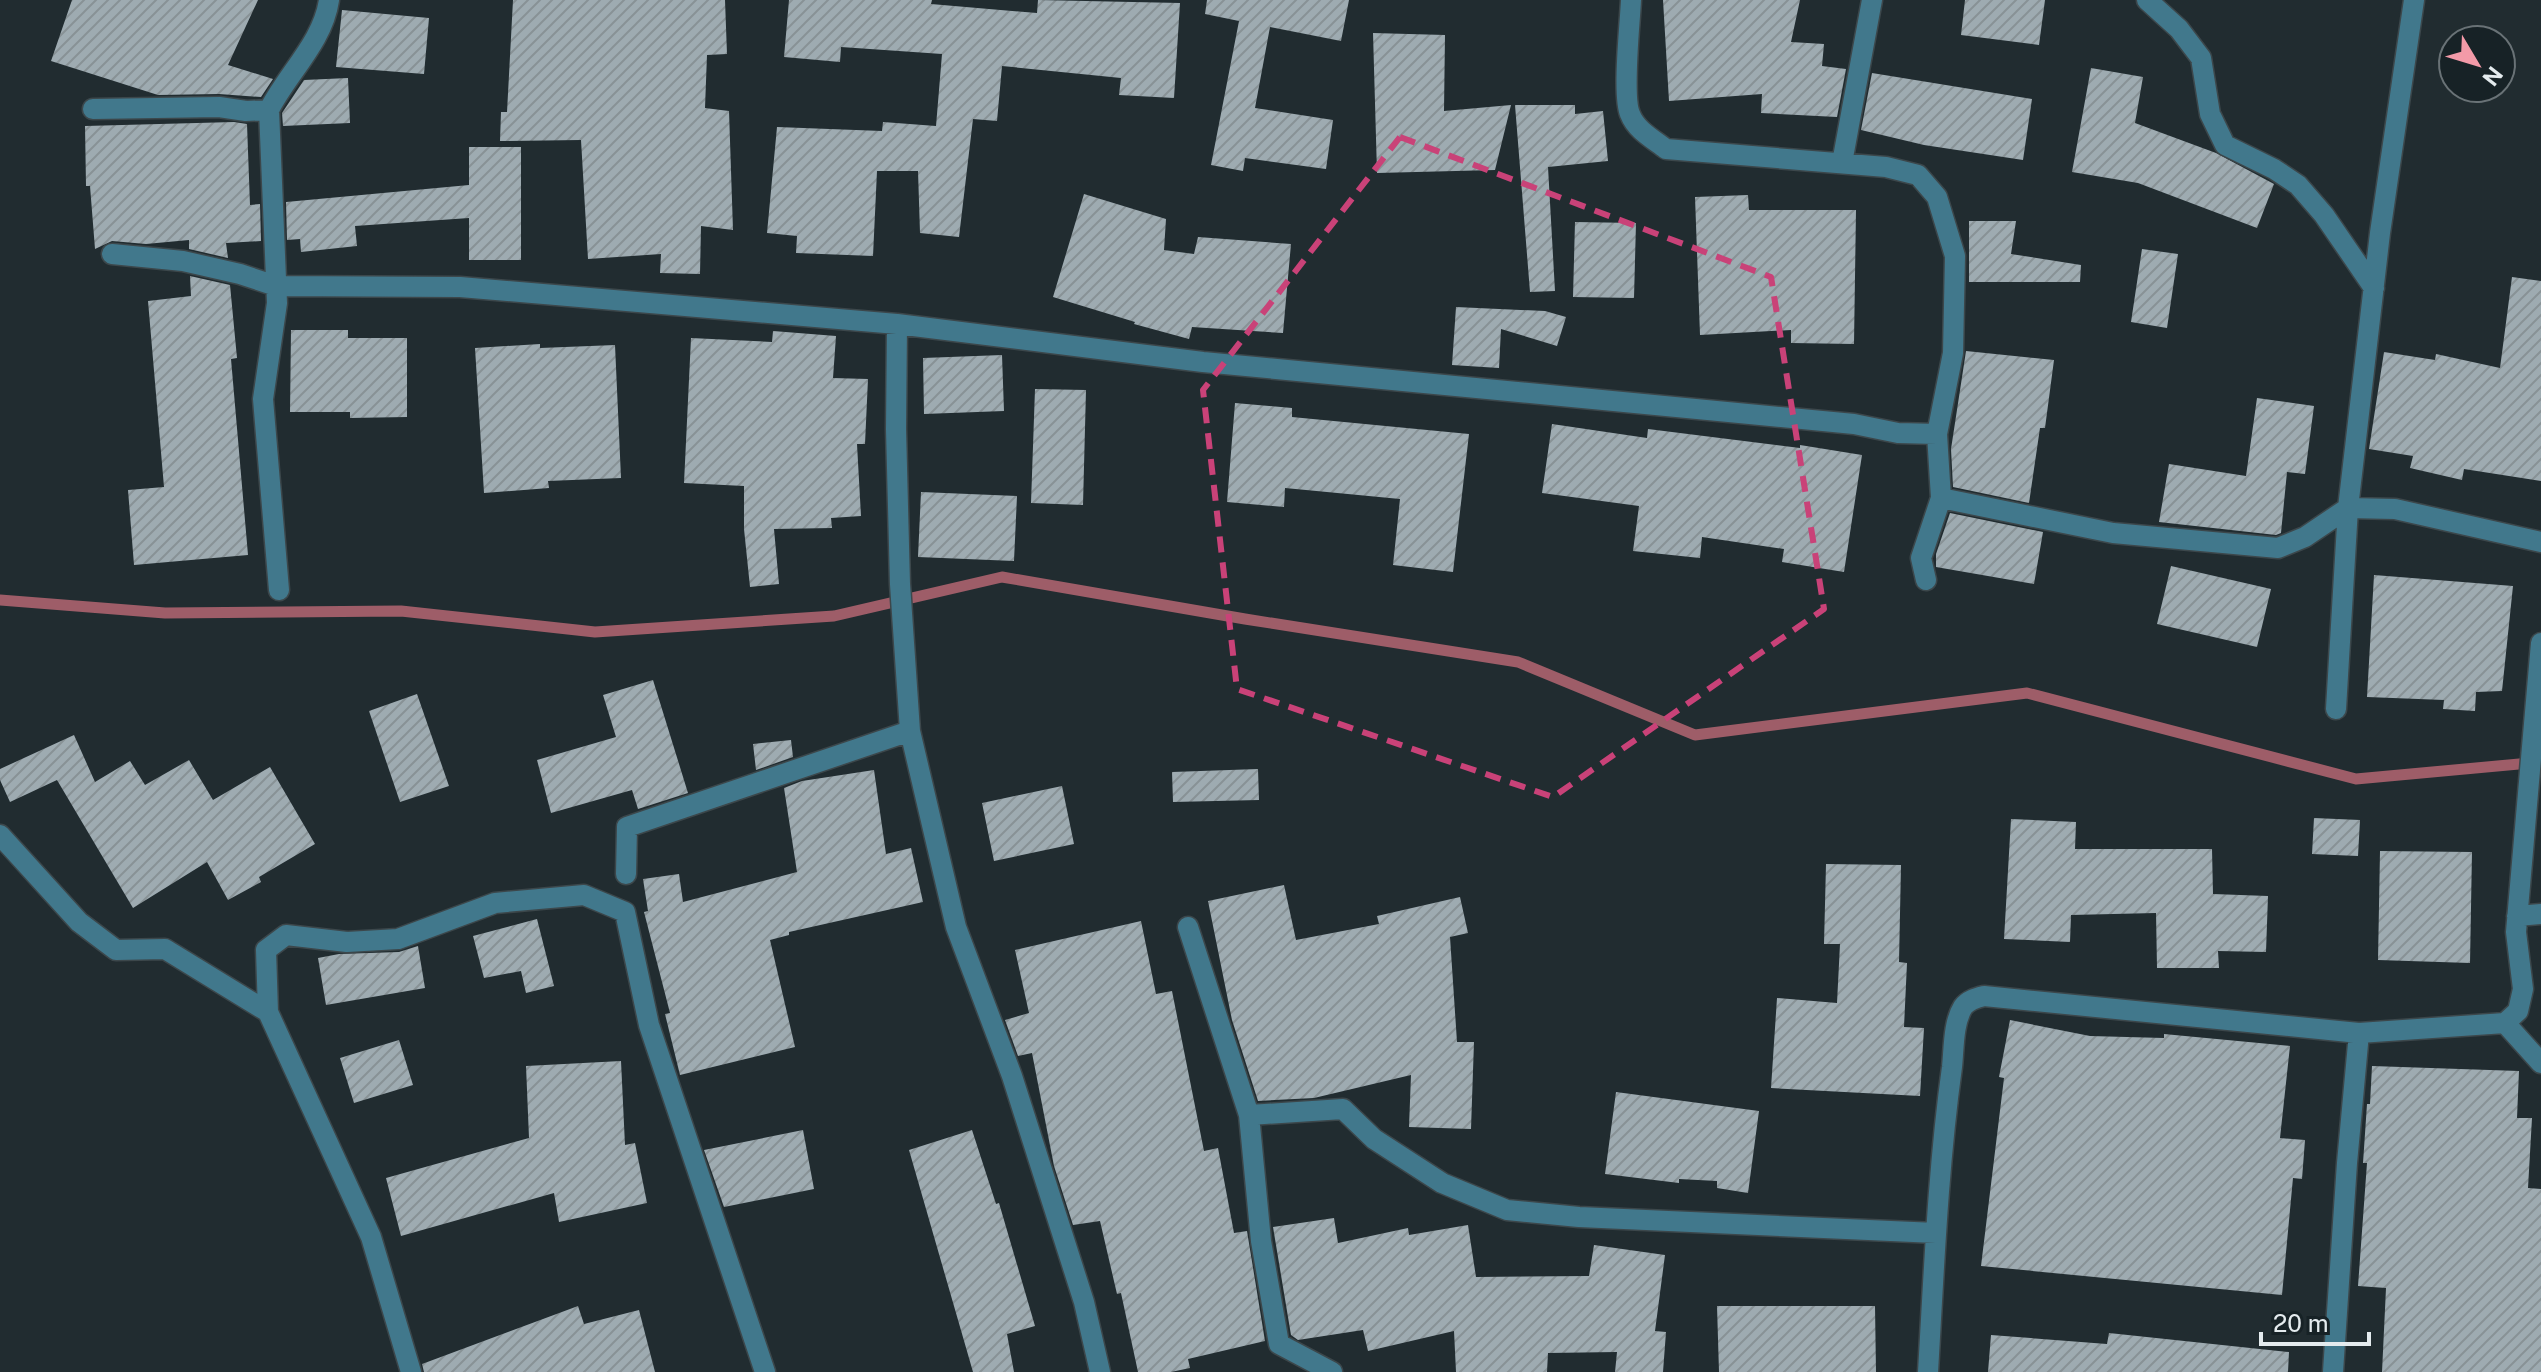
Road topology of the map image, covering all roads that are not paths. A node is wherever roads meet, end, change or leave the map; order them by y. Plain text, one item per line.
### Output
1 (329, 0) edge
2 (1631, 0) edge
3 (1872, 0) edge
4 (2147, 0) edge
5 (2414, 0) edge
6 (93, 109) dead end
7 (269, 110) junction
8 (1842, 163) junction
9 (112, 254) dead end
10 (276, 286) junction
11 (2374, 288) junction
12 (897, 324) junction
13 (1937, 434) junction
14 (1941, 498) junction
15 (2348, 508) junction
16 (2541, 542) edge
17 (1926, 580) dead end
18 (279, 590) dead end
19 (2541, 643) edge
20 (2336, 709) dead end
21 (910, 731) junction
22 (0, 835) edge
23 (626, 874) dead end
24 (2541, 914) edge
25 (2517, 916) junction
26 (1188, 927) dead end
27 (268, 1012) junction
28 (2505, 1023) junction
29 (2359, 1033) junction
30 (2541, 1063) edge
31 (1249, 1115) junction
32 (1936, 1233) junction
33 (411, 1372) edge
34 (765, 1372) edge
35 (1100, 1372) edge
36 (1332, 1372) edge
37 (1928, 1372) edge
38 (2333, 1372) edge

1 - 7 street
2 - 8 street
3 - 8 street
4 - 11 street
5 - 11 street
6 - 7 street
7 - 10 street
8 - 13 street
9 - 10 street
10 - 12 street
10 - 18 street
11 - 15 street
12 - 13 street
12 - 21 street
13 - 14 street
14 - 15 street
14 - 17 street
15 - 16 street
15 - 20 street
19 - 25 street
21 - 23 street
21 - 35 street
22 - 27 street
24 - 25 street
25 - 28 street
26 - 31 street
27 - 33 street
27 - 34 street
28 - 29 street
28 - 30 street
29 - 32 street
29 - 38 street
31 - 32 street
31 - 36 street
32 - 37 street

